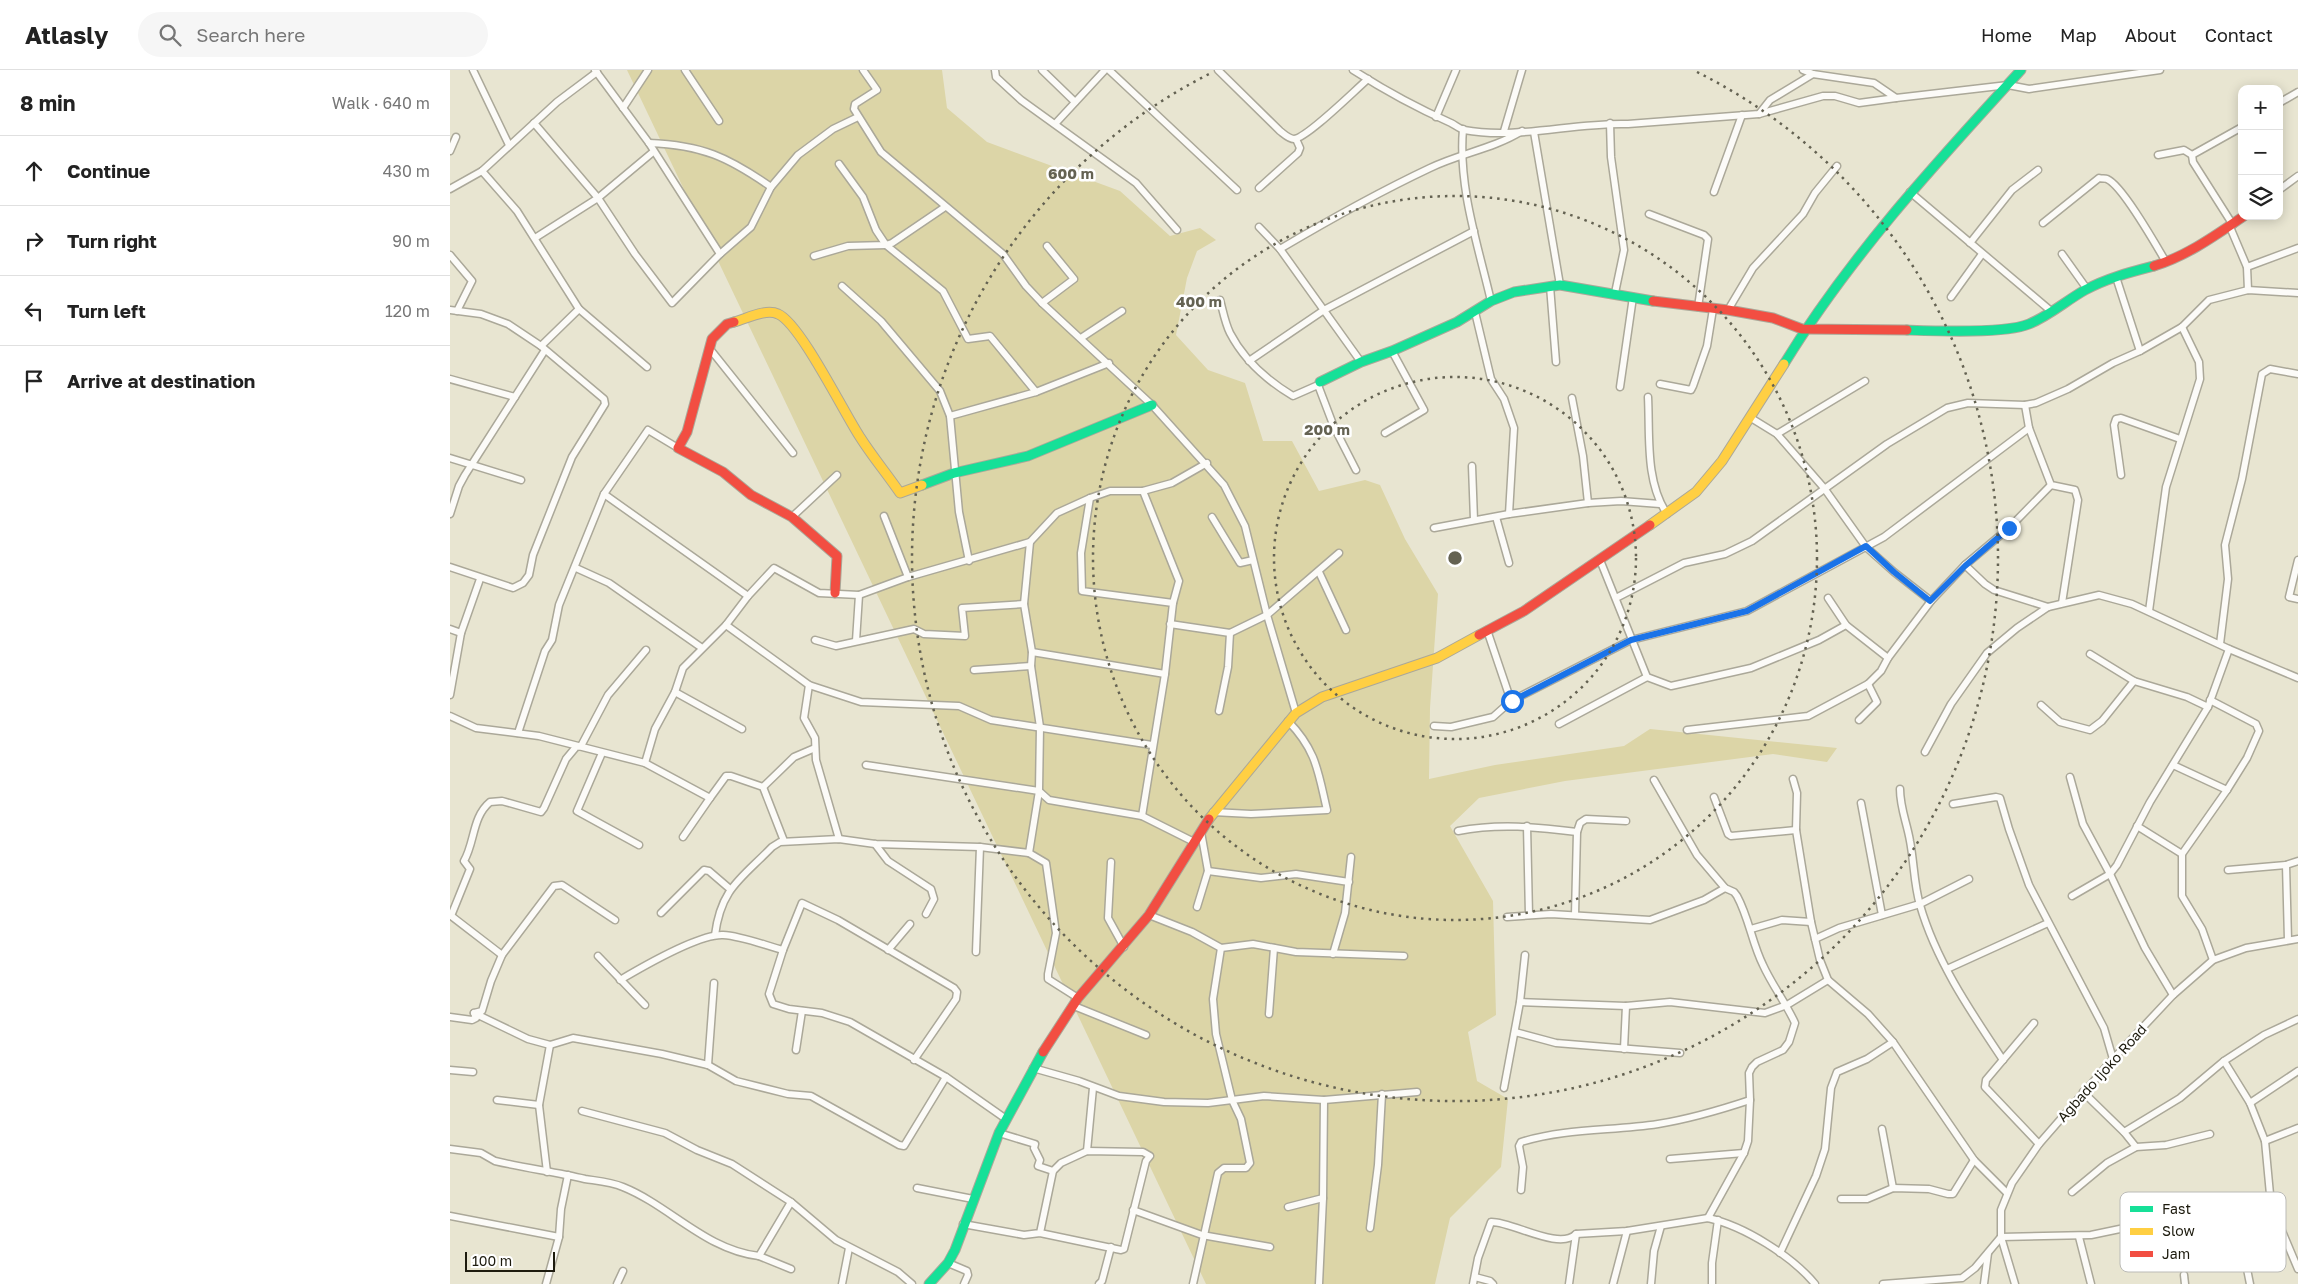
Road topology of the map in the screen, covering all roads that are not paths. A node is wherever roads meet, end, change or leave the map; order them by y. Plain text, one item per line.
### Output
1 (473, 70) edge
2 (648, 70) edge
3 (685, 70) edge
4 (863, 70) edge
5 (995, 70) edge
6 (1042, 70) edge
7 (1105, 70) edge
8 (1109, 70) edge
9 (1218, 70) edge
10 (1353, 70) edge
11 (1456, 70) edge
12 (1522, 70) edge
13 (1803, 70) edge
14 (2021, 70) edge
15 (2160, 70) edge
16 (596, 71) edge
17 (1813, 74) junction
18 (1368, 80) junction
19 (2008, 85) junction
20 (2298, 92) edge
21 (1896, 98) junction
22 (2283, 101) edge
23 (1074, 102) junction
24 (623, 108) junction
25 (1759, 114) junction
26 (1742, 115) junction
27 (858, 117) junction
28 (1436, 117) junction
29 (719, 121) dead end
30 (534, 123) junction
31 (1610, 123) junction
32 (1055, 124) junction
33 (1463, 129) junction
34 (2238, 129) edge
35 (1504, 131) junction
36 (1523, 131) junction
37 (1534, 132) junction
38 (456, 138) dead end
39 (1296, 139) junction
40 (649, 143) junction
41 (509, 146) junction
42 (450, 150) edge
43 (653, 152) junction
44 (1461, 154) junction
45 (2158, 155) dead end
46 (2192, 155) junction
47 (839, 164) dead end
48 (1838, 166) dead end
49 (2038, 170) dead end
50 (482, 171) junction
51 (2298, 176) edge
52 (771, 187) junction
53 (2283, 187) edge
54 (450, 188) edge
55 (1259, 188) dead end
56 (1237, 190) dead end
57 (1714, 192) dead end
58 (1910, 192) junction
59 (598, 198) junction
60 (944, 207) junction
61 (1649, 214) dead end
62 (2239, 220) edge
63 (2043, 223) dead end
64 (2231, 226) junction
65 (1259, 227) dead end
66 (1178, 230) dead end
67 (1474, 231) junction
68 (535, 238) junction
69 (1970, 243) junction
70 (886, 245) junction
71 (1047, 246) dead end
72 (2298, 248) edge
73 (1280, 249) junction
74 (720, 254) junction
75 (1982, 254) junction
76 (2062, 254) dead end
77 (450, 255) edge
78 (814, 256) dead end
79 (2166, 262) junction
80 (2247, 267) junction
81 (2116, 277) junction
82 (1560, 285) junction
83 (842, 286) dead end
84 (1550, 286) junction
85 (2087, 289) junction
86 (2248, 290) junction
87 (1615, 293) junction
88 (2298, 293) edge
89 (1633, 297) junction
90 (1951, 297) dead end
91 (1220, 300) dead end
92 (1491, 301) junction
93 (1042, 303) junction
94 (1698, 308) junction
95 (579, 309) junction
96 (1713, 309) junction
97 (454, 310) edge
98 (1324, 310) junction
99 (1728, 310) junction
100 (1122, 311) dead end
101 (2051, 311) junction
102 (1475, 312) junction
103 (1806, 328) junction
104 (2182, 328) junction
105 (1082, 338) junction
106 (543, 348) junction
107 (710, 349) junction
108 (1392, 351) junction
109 (2140, 351) junction
110 (1249, 361) junction
111 (1361, 362) junction
112 (1556, 362) dead end
113 (1109, 363) junction
114 (647, 367) dead end
115 (2298, 374) edge
116 (450, 379) edge
117 (1865, 381) dead end
118 (1320, 382) dead end
119 (1660, 384) dead end
120 (1620, 387) dead end
121 (1036, 392) junction
122 (515, 397) junction
123 (1648, 397) dead end
124 (1572, 398) dead end
125 (1152, 405) junction
126 (2026, 405) junction
127 (950, 416) junction
128 (1751, 418) junction
129 (2029, 428) junction
130 (1385, 433) dead end
131 (1776, 434) junction
132 (2180, 439) junction
133 (678, 448) junction
134 (793, 453) dead end
135 (450, 458) edge
136 (1207, 463) junction
137 (472, 464) junction
138 (1472, 466) dead end
139 (1356, 470) dead end
140 (954, 473) junction
141 (837, 475) dead end
142 (2121, 475) dead end
143 (521, 480) dead end
144 (2051, 485) junction
145 (1824, 488) junction
146 (1143, 491) junction
147 (604, 494) junction
148 (1090, 498) junction
149 (1588, 504) junction
150 (1660, 504) junction
151 (450, 514) edge
152 (1509, 514) junction
153 (1667, 514) junction
154 (884, 516) dead end
155 (792, 517) junction
156 (1212, 517) dead end
157 (1496, 517) junction
158 (1474, 520) junction
159 (1434, 528) dead end
160 (1030, 542) junction
161 (1866, 546) junction
162 (1339, 552) dead end
163 (1253, 560) junction
164 (1600, 560) junction
165 (2298, 560) edge
166 (969, 561) junction
167 (1509, 563) dead end
168 (1965, 566) junction
169 (450, 567) edge
170 (576, 568) junction
171 (1319, 572) junction
172 (908, 577) junction
173 (480, 579) junction
174 (835, 593) junction
175 (859, 595) junction
176 (748, 596) junction
177 (1616, 598) junction
178 (1828, 598) dead end
179 (2298, 599) edge
180 (1930, 601) junction
181 (1173, 603) junction
182 (2062, 603) junction
183 (1024, 604) junction
184 (2048, 607) junction
185 (2149, 611) junction
186 (1266, 615) junction
187 (1170, 624) junction
188 (726, 625) junction
189 (1846, 625) junction
190 (450, 629) edge
191 (1346, 630) dead end
192 (1487, 630) junction
193 (461, 633) junction
194 (1230, 633) junction
195 (815, 640) dead end
196 (1631, 640) junction
197 (856, 641) junction
198 (2220, 644) junction
199 (702, 648) junction
200 (2229, 648) junction
201 (646, 650) dead end
202 (1032, 652) junction
203 (2090, 654) dead end
204 (1888, 658) junction
205 (1031, 666) junction
206 (974, 670) dead end
207 (1165, 674) junction
208 (1647, 677) junction
209 (2298, 678) edge
210 (2134, 681) junction
211 (1868, 684) junction
212 (809, 685) junction
213 (675, 692) junction
214 (450, 695) edge
215 (1512, 701) junction
216 (2209, 704) junction
217 (2041, 705) dead end
218 (1219, 711) dead end
219 (1296, 713) junction
220 (450, 716) edge
221 (1860, 720) dead end
222 (1288, 721) junction
223 (1559, 724) dead end
224 (1434, 726) dead end
225 (1040, 727) junction
226 (742, 729) dead end
227 (1687, 730) dead end
228 (518, 733) junction
229 (1152, 745) junction
230 (581, 746) junction
231 (815, 748) junction
232 (1925, 752) dead end
233 (602, 753) junction
234 (645, 763) junction
235 (866, 765) dead end
236 (2173, 765) junction
237 (2070, 776) dead end
238 (1792, 779) dead end
239 (1654, 780) dead end
240 (763, 787) junction
241 (1900, 789) dead end
242 (2227, 790) junction
243 (1039, 791) junction
244 (1714, 797) dead end
245 (710, 798) junction
246 (1860, 803) dead end
247 (1953, 804) dead end
248 (1213, 812) junction
249 (1142, 816) junction
250 (1626, 821) dead end
251 (1526, 826) junction
252 (2137, 826) junction
253 (1796, 830) junction
254 (1458, 831) dead end
255 (1201, 832) junction
256 (1577, 832) junction
257 (683, 837) dead end
258 (839, 839) junction
259 (784, 841) junction
260 (1194, 842) junction
261 (875, 844) junction
262 (639, 845) dead end
263 (980, 846) junction
264 (1030, 853) junction
265 (2182, 854) junction
266 (1351, 857) dead end
267 (2298, 861) edge
268 (1111, 862) dead end
269 (2286, 865) junction
270 (2228, 870) dead end
271 (1208, 871) junction
272 (2110, 874) junction
273 (1969, 879) dead end
274 (1349, 882) junction
275 (1725, 888) junction
276 (730, 889) junction
277 (2072, 896) dead end
278 (1920, 904) junction
279 (1196, 907) dead end
280 (660, 914) dead end
281 (926, 914) dead end
282 (451, 915) edge
283 (1529, 915) junction
284 (1575, 915) junction
285 (1149, 916) junction
286 (1882, 916) junction
287 (1507, 917) dead end
288 (615, 920) dead end
289 (1811, 922) junction
290 (2048, 923) junction
291 (910, 924) dead end
292 (1752, 929) junction
293 (714, 935) junction
294 (1815, 939) junction
295 (2298, 939) edge
296 (2288, 940) junction
297 (1124, 947) junction
298 (1221, 948) junction
299 (1274, 948) junction
300 (783, 950) junction
301 (888, 950) junction
302 (976, 952) dead end
303 (1333, 954) junction
304 (502, 955) junction
305 (1525, 955) dead end
306 (598, 956) dead end
307 (1404, 956) dead end
308 (2213, 960) junction
309 (1947, 969) junction
310 (620, 980) junction
311 (1828, 980) junction
312 (714, 983) dead end
313 (2173, 995) junction
314 (1076, 1002) junction
315 (1520, 1002) junction
316 (645, 1005) dead end
317 (1787, 1005) junction
318 (1626, 1006) junction
319 (802, 1011) junction
320 (474, 1012) junction
321 (1269, 1014) dead end
322 (450, 1017) edge
323 (2298, 1019) edge
324 (2034, 1023) dead end
325 (1515, 1032) junction
326 (1146, 1035) dead end
327 (1893, 1042) junction
328 (550, 1045) junction
329 (1624, 1049) junction
330 (796, 1050) dead end
331 (1680, 1054) dead end
332 (914, 1060) junction
333 (2002, 1060) junction
334 (2113, 1060) junction
335 (2224, 1061) junction
336 (708, 1065) junction
337 (1032, 1068) junction
338 (450, 1070) edge
339 (2298, 1071) edge
340 (473, 1072) dead end
341 (946, 1077) junction
342 (1093, 1088) junction
343 (1504, 1088) dead end
344 (1417, 1092) dead end
345 (2083, 1092) junction
346 (1382, 1094) junction
347 (497, 1100) dead end
348 (1232, 1100) junction
349 (1324, 1100) junction
350 (1750, 1100) junction
351 (2250, 1103) junction
352 (539, 1105) junction
353 (582, 1111) dead end
354 (1006, 1119) junction
355 (2298, 1128) edge
356 (1882, 1129) dead end
357 (2124, 1132) junction
358 (999, 1133) junction
359 (2210, 1134) dead end
360 (2265, 1141) junction
361 (2038, 1144) junction
362 (2136, 1147) junction
363 (450, 1149) edge
364 (1087, 1151) junction
365 (1744, 1153) junction
366 (1670, 1159) dead end
367 (1974, 1160) junction
368 (1052, 1171) junction
369 (546, 1172) junction
370 (568, 1175) junction
371 (917, 1188) dead end
372 (1893, 1188) junction
373 (1521, 1190) dead end
374 (2072, 1192) dead end
375 (2270, 1192) edge
376 (2007, 1193) junction
377 (1323, 1198) junction
378 (973, 1199) junction
379 (1840, 1199) dead end
380 (791, 1202) junction
381 (1288, 1207) dead end
382 (1133, 1210) junction
383 (450, 1216) edge
384 (1708, 1218) junction
385 (1718, 1220) junction
386 (963, 1224) junction
387 (1661, 1226) junction
388 (1370, 1228) dead end
389 (2120, 1229) edge
390 (1627, 1231) junction
391 (1040, 1233) junction
392 (1576, 1234) junction
393 (1202, 1235) junction
394 (2001, 1236) junction
395 (559, 1237) junction
396 (2079, 1237) junction
397 (2286, 1240) edge
398 (1270, 1246) dead end
399 (1111, 1247) junction
400 (849, 1248) junction
401 (1988, 1252) junction
402 (1780, 1253) junction
403 (759, 1256) junction
404 (948, 1263) junction
405 (2298, 1268) edge
406 (791, 1269) dead end
407 (624, 1271) dead end
408 (2184, 1275) dead end
409 (1474, 1281) edge
410 (1926, 1282) edge
411 (546, 1284) edge
412 (617, 1284) edge
413 (842, 1284) edge
414 (912, 1284) edge
415 (929, 1284) edge
416 (964, 1284) edge
417 (1098, 1284) edge
418 (1193, 1284) edge
419 (1319, 1284) edge
420 (1492, 1284) edge
421 (1569, 1284) edge
422 (1613, 1284) edge
423 (1651, 1284) edge
424 (1712, 1284) edge
425 (1815, 1284) edge
426 (1883, 1284) edge
427 (1984, 1284) edge
428 (2015, 1284) edge
429 (2091, 1284) edge
430 (2185, 1284) edge

1 - 41 street
2 - 24 street
3 - 29 street
4 - 27 street
5 - 32 street
6 - 23 street
7 - 23 street
8 - 56 street
9 - 39 street
10 - 18 street
11 - 28 street
12 - 35 street
13 - 17 street
14 - 19 street
15 - 19 street
16 - 24 street
16 - 30 street
17 - 21 street
17 - 25 street
18 - 28 street
18 - 39 street
19 - 21 street
19 - 58 street
20 - 22 street
21 - 25 street
23 - 32 street
24 - 40 street
25 - 26 street
26 - 31 street
26 - 57 street
27 - 52 street
27 - 60 street
28 - 33 street
30 - 41 street
30 - 59 street
31 - 37 street
31 - 87 street
32 - 66 street
33 - 35 street
33 - 44 street
34 - 46 street
35 - 36 street
36 - 37 street
36 - 44 street
37 - 82 street
38 - 42 street
39 - 55 street
40 - 43 street
40 - 52 street
41 - 50 street
43 - 59 street
43 - 74 street
44 - 67 street
44 - 73 street
45 - 46 street
46 - 64 street
47 - 70 street
48 - 99 street
49 - 69 street
50 - 54 street
50 - 68 street
51 - 53 street
52 - 74 street
58 - 69 street
58 - 103 street
59 - 68 street
59 - 74 street
60 - 70 street
60 - 93 street
61 - 94 street
62 - 64 street
63 - 79 street
64 - 79 street
64 - 80 street
65 - 73 street
67 - 92 street
67 - 98 street
68 - 95 street
69 - 75 street
70 - 78 street
70 - 121 street
71 - 93 street
72 - 80 street
73 - 98 street
75 - 90 street
75 - 101 street
76 - 85 street
77 - 97 street
79 - 81 street
80 - 86 street
81 - 85 street
81 - 109 street
82 - 84 street
82 - 87 street
83 - 127 street
84 - 92 street
84 - 112 street
85 - 101 street
86 - 88 street
86 - 104 street
87 - 89 street
89 - 94 street
89 - 120 street
91 - 110 street
92 - 102 street
93 - 105 street
94 - 96 street
95 - 106 street
95 - 114 street
96 - 99 street
96 - 119 street
97 - 106 street
98 - 110 street
98 - 111 street
99 - 103 street
100 - 105 street
101 - 103 street
102 - 108 street
102 - 152 street
103 - 128 street
104 - 109 street
104 - 132 street
105 - 113 street
106 - 122 street
106 - 173 street
107 - 133 street
107 - 134 street
107 - 140 street
108 - 111 street
108 - 130 street
109 - 126 street
110 - 139 street
111 - 118 street
113 - 121 street
113 - 125 street
115 - 198 street
116 - 122 street
117 - 131 street
121 - 127 street
122 - 137 street
123 - 150 street
124 - 149 street
125 - 136 street
125 - 140 street
126 - 129 street
126 - 145 street
127 - 140 street
128 - 131 street
128 - 153 street
129 - 144 street
129 - 161 street
131 - 145 street
132 - 142 street
132 - 185 street
133 - 147 street
133 - 155 street
135 - 137 street
136 - 146 street
136 - 163 street
137 - 143 street
137 - 151 street
138 - 158 street
140 - 166 street
141 - 155 street
144 - 168 street
144 - 182 street
145 - 161 street
145 - 177 street
146 - 148 street
146 - 181 street
147 - 170 street
147 - 176 street
148 - 160 street
148 - 181 street
149 - 150 street
149 - 152 street
150 - 153 street
152 - 157 street
153 - 164 street
154 - 172 street
155 - 174 street
156 - 163 street
157 - 158 street
157 - 167 street
158 - 159 street
160 - 166 street
160 - 183 street
161 - 180 street
161 - 196 street
162 - 171 street
163 - 186 street
164 - 177 street
164 - 192 street
165 - 179 street
166 - 172 street
168 - 180 street
168 - 184 street
169 - 173 street
170 - 199 street
170 - 228 street
171 - 186 street
171 - 191 street
172 - 175 street
173 - 193 street
174 - 175 street
174 - 176 street
175 - 197 street
176 - 188 street
177 - 196 street
178 - 189 street
180 - 204 street
181 - 187 street
182 - 184 street
182 - 185 street
183 - 197 street
183 - 202 street
184 - 232 street
185 - 198 street
186 - 194 street
186 - 219 street
187 - 194 street
187 - 207 street
188 - 199 street
188 - 212 street
189 - 204 street
189 - 208 street
190 - 193 street
192 - 215 street
192 - 219 street
193 - 214 street
194 - 218 street
195 - 197 street
196 - 208 street
196 - 215 street
198 - 200 street
199 - 213 street
200 - 209 street
200 - 216 street
201 - 230 street
202 - 205 street
202 - 207 street
203 - 210 street
204 - 211 street
205 - 206 street
205 - 225 street
207 - 229 street
208 - 223 street
210 - 216 street
210 - 217 street
211 - 221 street
211 - 227 street
212 - 225 street
212 - 231 street
213 - 226 street
213 - 234 street
215 - 224 street
216 - 236 street
216 - 242 street
219 - 222 street
220 - 228 street
222 - 248 street
222 - 248 street
225 - 229 street
225 - 243 street
228 - 230 street
229 - 249 street
230 - 233 street
230 - 282 street
231 - 240 street
231 - 258 street
233 - 234 street
233 - 262 street
234 - 245 street
235 - 243 street
236 - 242 street
236 - 252 street
237 - 272 street
238 - 253 street
239 - 275 street
240 - 245 street
240 - 259 street
241 - 278 street
242 - 265 street
243 - 249 street
243 - 264 street
244 - 253 street
245 - 257 street
246 - 286 street
247 - 290 street
248 - 255 street
249 - 260 street
250 - 256 street
251 - 254 street
251 - 256 street
251 - 283 street
252 - 265 street
252 - 272 street
253 - 289 street
255 - 260 street
255 - 271 street
256 - 284 street
258 - 259 street
258 - 261 street
259 - 276 street
260 - 285 street
261 - 263 street
261 - 281 street
263 - 264 street
263 - 302 street
264 - 314 street
265 - 308 street
266 - 274 street
267 - 269 street
268 - 297 street
269 - 270 street
269 - 296 street
271 - 274 street
271 - 279 street
272 - 277 street
272 - 313 street
273 - 278 street
274 - 303 street
275 - 284 street
275 - 292 street
276 - 280 street
276 - 293 street
278 - 286 street
278 - 309 street
282 - 304 street
283 - 284 street
283 - 287 street
285 - 297 street
285 - 298 street
286 - 294 street
288 - 304 street
289 - 292 street
289 - 294 street
290 - 309 street
290 - 334 street
291 - 301 street
292 - 317 street
293 - 300 street
293 - 310 street
294 - 311 street
295 - 296 street, Agbado Ijoko Road
296 - 308 street, Agbado Ijoko Road
297 - 314 street
298 - 299 street
298 - 348 street
299 - 303 street
299 - 321 street
300 - 301 street
300 - 319 street
301 - 332 street
303 - 307 street
304 - 320 street
305 - 315 street
306 - 310 street
308 - 313 street, Agbado Ijoko Road
309 - 333 street
310 - 316 street
311 - 317 street
311 - 327 street
312 - 336 street
313 - 334 street, Agbado Ijoko Road
314 - 326 street
314 - 337 street
315 - 318 street
315 - 325 street
317 - 318 street
317 - 350 street
318 - 329 street
319 - 330 street
319 - 332 street
320 - 322 street
320 - 328 street
323 - 335 street
324 - 333 street
325 - 329 street
325 - 343 street
327 - 367 street
327 - 402 street
328 - 336 street
328 - 352 street
329 - 331 street
332 - 341 street
333 - 361 street
334 - 345 street, Agbado Ijoko Road
335 - 351 street
335 - 357 street
336 - 341 street
337 - 342 street
337 - 354 street
338 - 340 street
339 - 351 street
341 - 354 street
342 - 348 street
342 - 364 street
344 - 346 street
345 - 357 street
345 - 361 street, Agbado Ijoko Road
346 - 349 street
346 - 388 street
347 - 352 street
348 - 349 street
348 - 393 street
349 - 377 street
350 - 365 street
350 - 373 street
351 - 360 street
352 - 369 street
353 - 380 street
354 - 358 street
355 - 360 street
356 - 372 street
357 - 362 street
358 - 368 street
358 - 378 street
359 - 362 street
360 - 375 street
361 - 376 street, Agbado Ijoko Road
362 - 374 street
363 - 369 street
364 - 368 street
364 - 382 street
365 - 366 street
365 - 384 street
367 - 372 street
367 - 376 street
368 - 391 street
369 - 370 street
370 - 395 street
370 - 403 street
371 - 378 street
372 - 379 street
376 - 394 street, Agbado Ijoko Road
377 - 381 street
377 - 419 street
378 - 386 street
380 - 400 street
380 - 403 street
382 - 393 street
382 - 399 street
383 - 395 street
384 - 385 street
384 - 387 street
385 - 402 street
385 - 424 street
386 - 391 street
386 - 404 street
387 - 390 street
387 - 423 street
389 - 396 street
390 - 392 street
390 - 422 street
391 - 399 street
392 - 409 street
392 - 421 street
393 - 398 street
393 - 418 street
394 - 396 street
394 - 401 street
394 - 428 street, Agbado Ijoko Road
395 - 411 street
396 - 429 street
397 - 405 street
399 - 417 street
400 - 413 street
400 - 414 street
401 - 410 street
401 - 427 street
402 - 425 street
403 - 406 street
404 - 415 street
404 - 416 street
407 - 412 street
408 - 430 street
409 - 420 street
410 - 426 street

